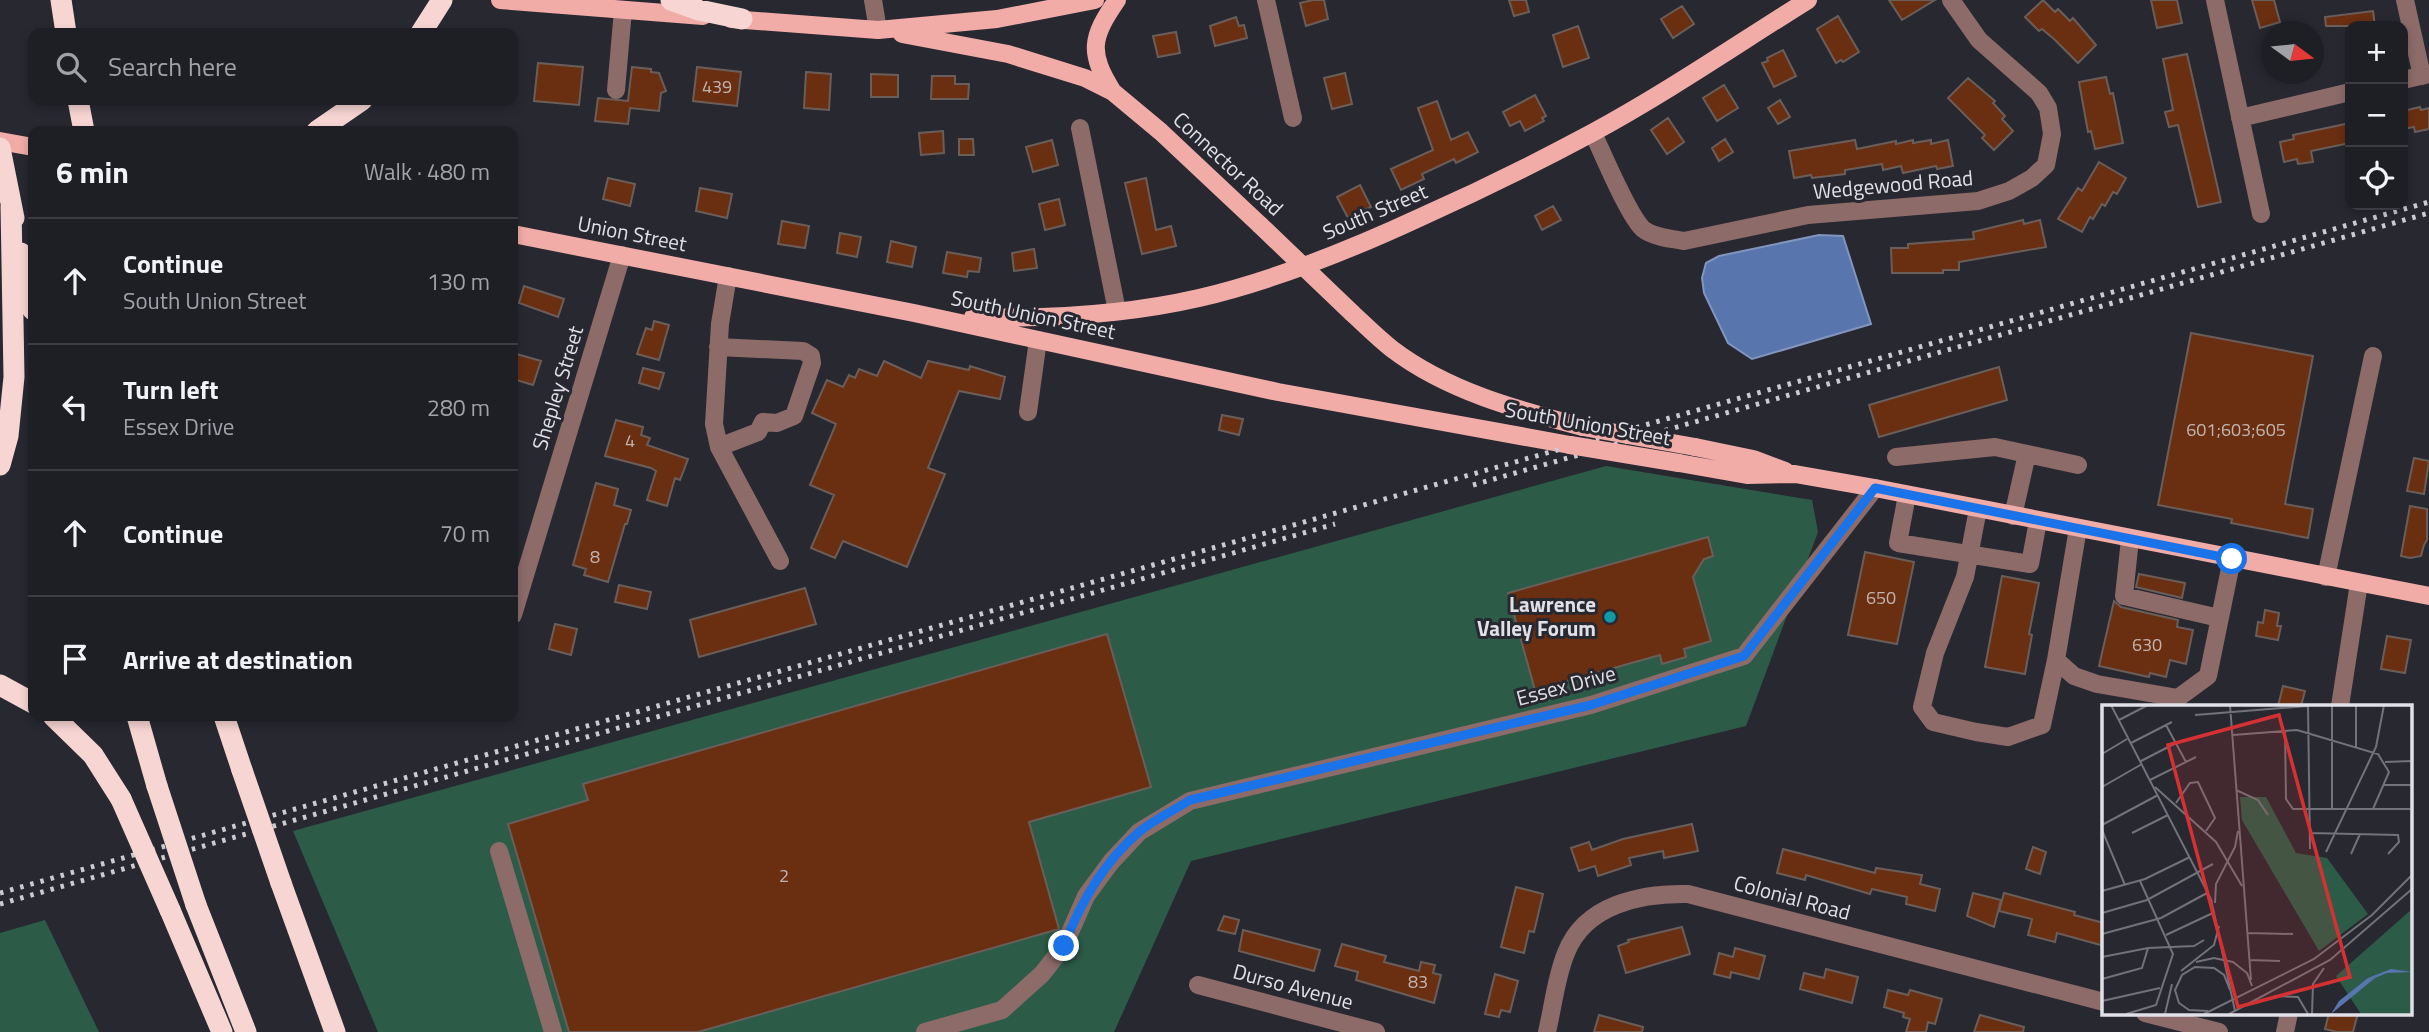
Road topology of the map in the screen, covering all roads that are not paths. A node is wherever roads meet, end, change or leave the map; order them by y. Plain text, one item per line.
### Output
1 (442, 0) edge
2 (500, 0) edge
3 (671, 0) edge
4 (873, 0) edge
5 (1095, 0) edge
6 (1117, 0) edge
7 (1266, 0) edge
8 (1808, 0) edge
9 (1951, 0) edge
10 (2215, 0) edge
11 (2405, 0) edge
12 (61, 3) edge
13 (1061, 4) edge
14 (624, 10) junction
15 (741, 19) junction
16 (65, 28) edge
17 (424, 28) edge
18 (878, 30) junction
19 (2425, 75) edge
20 (616, 89) dead end
21 (1113, 92) junction
22 (2345, 93) edge
23 (79, 105) edge
24 (355, 105) edge
25 (1293, 118) dead end
26 (2240, 118) junction
27 (83, 126) edge
28 (324, 126) edge
29 (1080, 128) dead end
30 (1593, 133) junction
31 (0, 141) edge
32 (28, 145) edge
33 (0, 148) edge
34 (11, 206) junction
35 (2261, 214) dead end
36 (518, 235) edge
37 (622, 255) junction
38 (735, 277) junction
39 (28, 286) edge
40 (1117, 312) junction
41 (914, 313) junction
42 (1038, 340) junction
43 (718, 347) junction
44 (2373, 356) dead end
45 (1028, 412) dead end
46 (719, 447) junction
47 (2026, 454) junction
48 (1896, 457) dead end
49 (0, 465) edge
50 (2078, 465) dead end
51 (1794, 474) junction
52 (1875, 488) junction
53 (1907, 495) junction
54 (1978, 509) junction
55 (2012, 516) junction
56 (2038, 521) junction
57 (2078, 528) junction
58 (2130, 539) junction
59 (1969, 555) junction
60 (2232, 559) junction
61 (780, 561) dead end
62 (2326, 577) junction
63 (2359, 583) junction
64 (2429, 596) edge
65 (518, 598) edge
66 (2219, 618) junction
67 (2056, 660) junction
68 (0, 685) edge
69 (28, 700) edge
70 (2340, 705) edge
71 (58, 721) edge
72 (138, 721) edge
73 (226, 721) edge
74 (499, 850) dead end
75 (1198, 985) dead end
76 (2102, 1001) edge
77 (2149, 1014) edge
78 (2289, 1014) edge
79 (1335, 1027) edge
80 (222, 1032) edge
81 (246, 1032) edge
82 (335, 1032) edge
83 (553, 1032) edge
84 (925, 1032) edge
85 (1376, 1032) edge
86 (1547, 1032) edge
87 (2219, 1032) edge
88 (2285, 1032) edge

1 - 17 highway
2 - 14 main road
3 - 15 highway
4 - 18 street
5 - 13 main road
6 - 21 main road
7 - 25 street
8 - 30 main road, South Street
9 - 30 street, Wedgewood Road
10 - 26 street
11 - 19 street
12 - 16 highway
13 - 18 main road
14 - 15 main road
14 - 20 street
15 - 18 main road
18 - 21 main road, Connector Road
21 - 51 main road, Connector Road, bridge
22 - 26 street
23 - 27 highway
24 - 28 highway
26 - 35 street
29 - 40 street
30 - 40 main road, South Street
31 - 32 main road
33 - 34 highway
34 - 39 highway
34 - 49 highway
36 - 37 main road, Union Street
37 - 38 main road, Union Street
37 - 65 street, Shepley Street
38 - 41 main road, South Union Street
38 - 43 street
40 - 41 main road, South Street
41 - 42 main road, South Union Street
42 - 45 street
42 - 51 main road, South Union Street, bridge
43 - 46 street
43 - 46 street
44 - 62 street
46 - 61 street
47 - 48 street
47 - 50 street
47 - 55 street
51 - 52 main road, South Union Street
52 - 53 main road, South Union Street
52 - 84 street, Essex Drive
53 - 54 main road, South Union Street
53 - 59 street
54 - 55 main road, South Union Street
54 - 59 street
55 - 56 main road, South Union Street
56 - 57 main road, South Union Street
56 - 59 street
57 - 58 main road, South Union Street
57 - 67 street
58 - 60 main road, South Union Street
58 - 66 street
59 - 67 street
60 - 62 main road, South Union Street
60 - 66 street
62 - 63 main road, South Union Street
63 - 64 main road, South Union Street
63 - 70 street
66 - 67 street
68 - 69 highway
71 - 80 highway, bridge
72 - 81 highway, bridge
73 - 82 highway, bridge
74 - 83 street
75 - 79 street, Durso Avenue
76 - 86 street, Colonial Road
77 - 87 street
78 - 88 street
79 - 85 street, Durso Avenue

